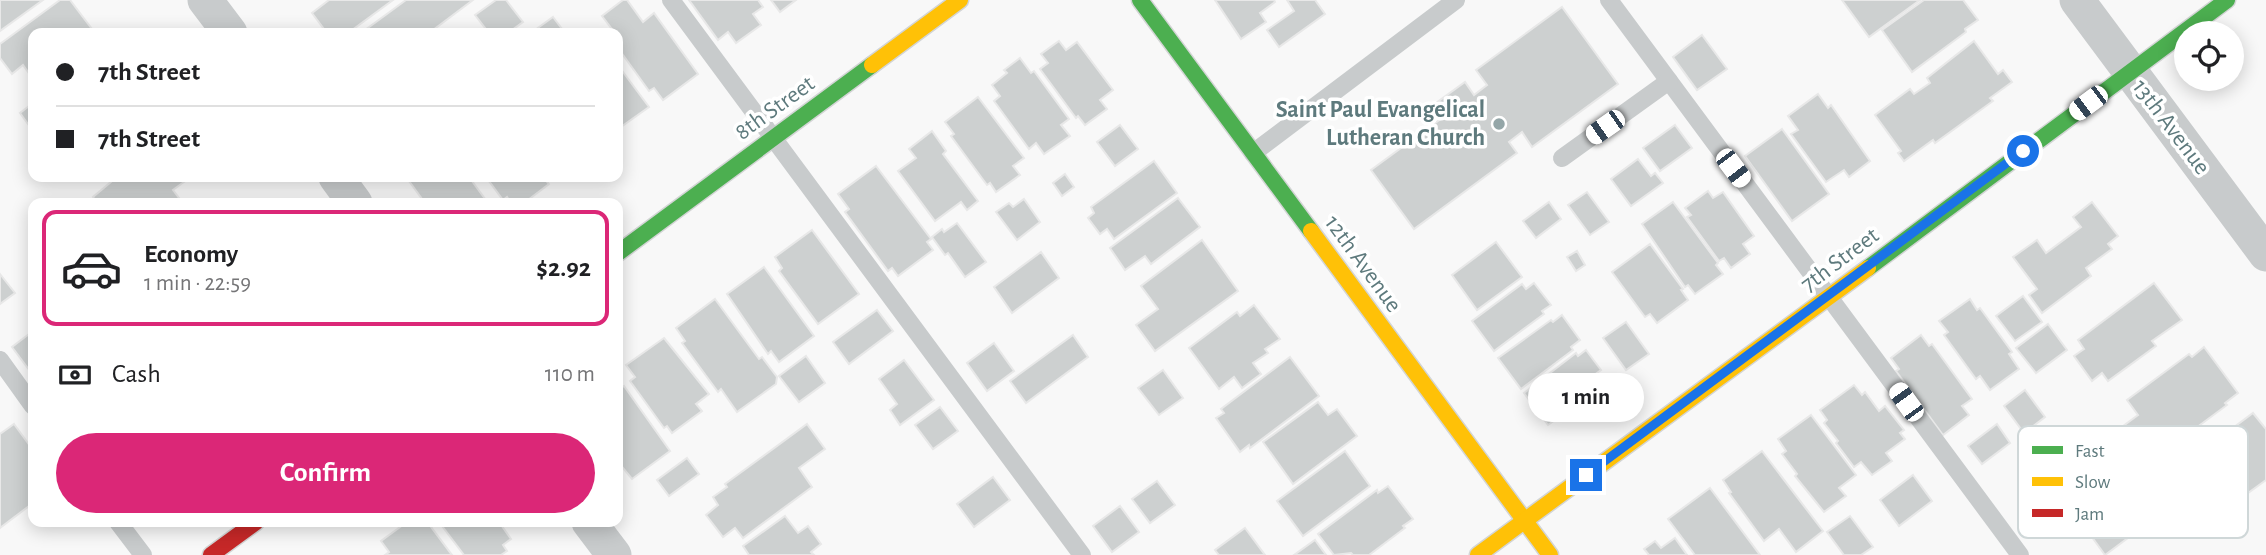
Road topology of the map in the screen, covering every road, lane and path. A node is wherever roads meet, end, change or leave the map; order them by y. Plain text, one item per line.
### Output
1 (205, 0) edge
2 (671, 0) edge
3 (960, 0) edge
4 (1140, 0) edge
5 (1456, 0) edge
6 (1609, 0) edge
7 (2077, 0) edge
8 (2227, 0) edge
9 (226, 28) edge
10 (2130, 71) junction
11 (1669, 81) junction
12 (774, 138) junction
13 (1253, 153) junction
14 (1562, 158) dead end
15 (339, 182) edge
16 (351, 198) edge
17 (623, 249) edge
18 (2266, 254) edge
19 (1829, 297) junction
20 (0, 360) edge
21 (28, 399) edge
22 (1524, 521) junction
23 (122, 527) edge
24 (249, 527) edge
25 (593, 527) edge
26 (143, 555) edge
27 (211, 555) edge
28 (614, 555) edge
29 (1082, 555) edge
30 (1478, 555) edge
31 (1550, 555) edge
32 (2020, 555) edge

1 - 9 street
2 - 12 lane
3 - 12 street, 8th Street
4 - 13 street, 12th Avenue
5 - 13 lane
6 - 11 lane
7 - 10 street, 13th Avenue
8 - 10 street, 7th Street
10 - 18 street, 13th Avenue
10 - 19 street, 7th Street
11 - 14 lane
11 - 19 lane
12 - 17 street, 8th Street
12 - 29 lane
13 - 22 street, 12th Avenue
15 - 16 street
19 - 22 street, 7th Street
19 - 32 lane
20 - 21 lane
22 - 30 street, 7th Street
22 - 31 street, 12th Avenue
23 - 26 lane
24 - 27 street
25 - 28 street

